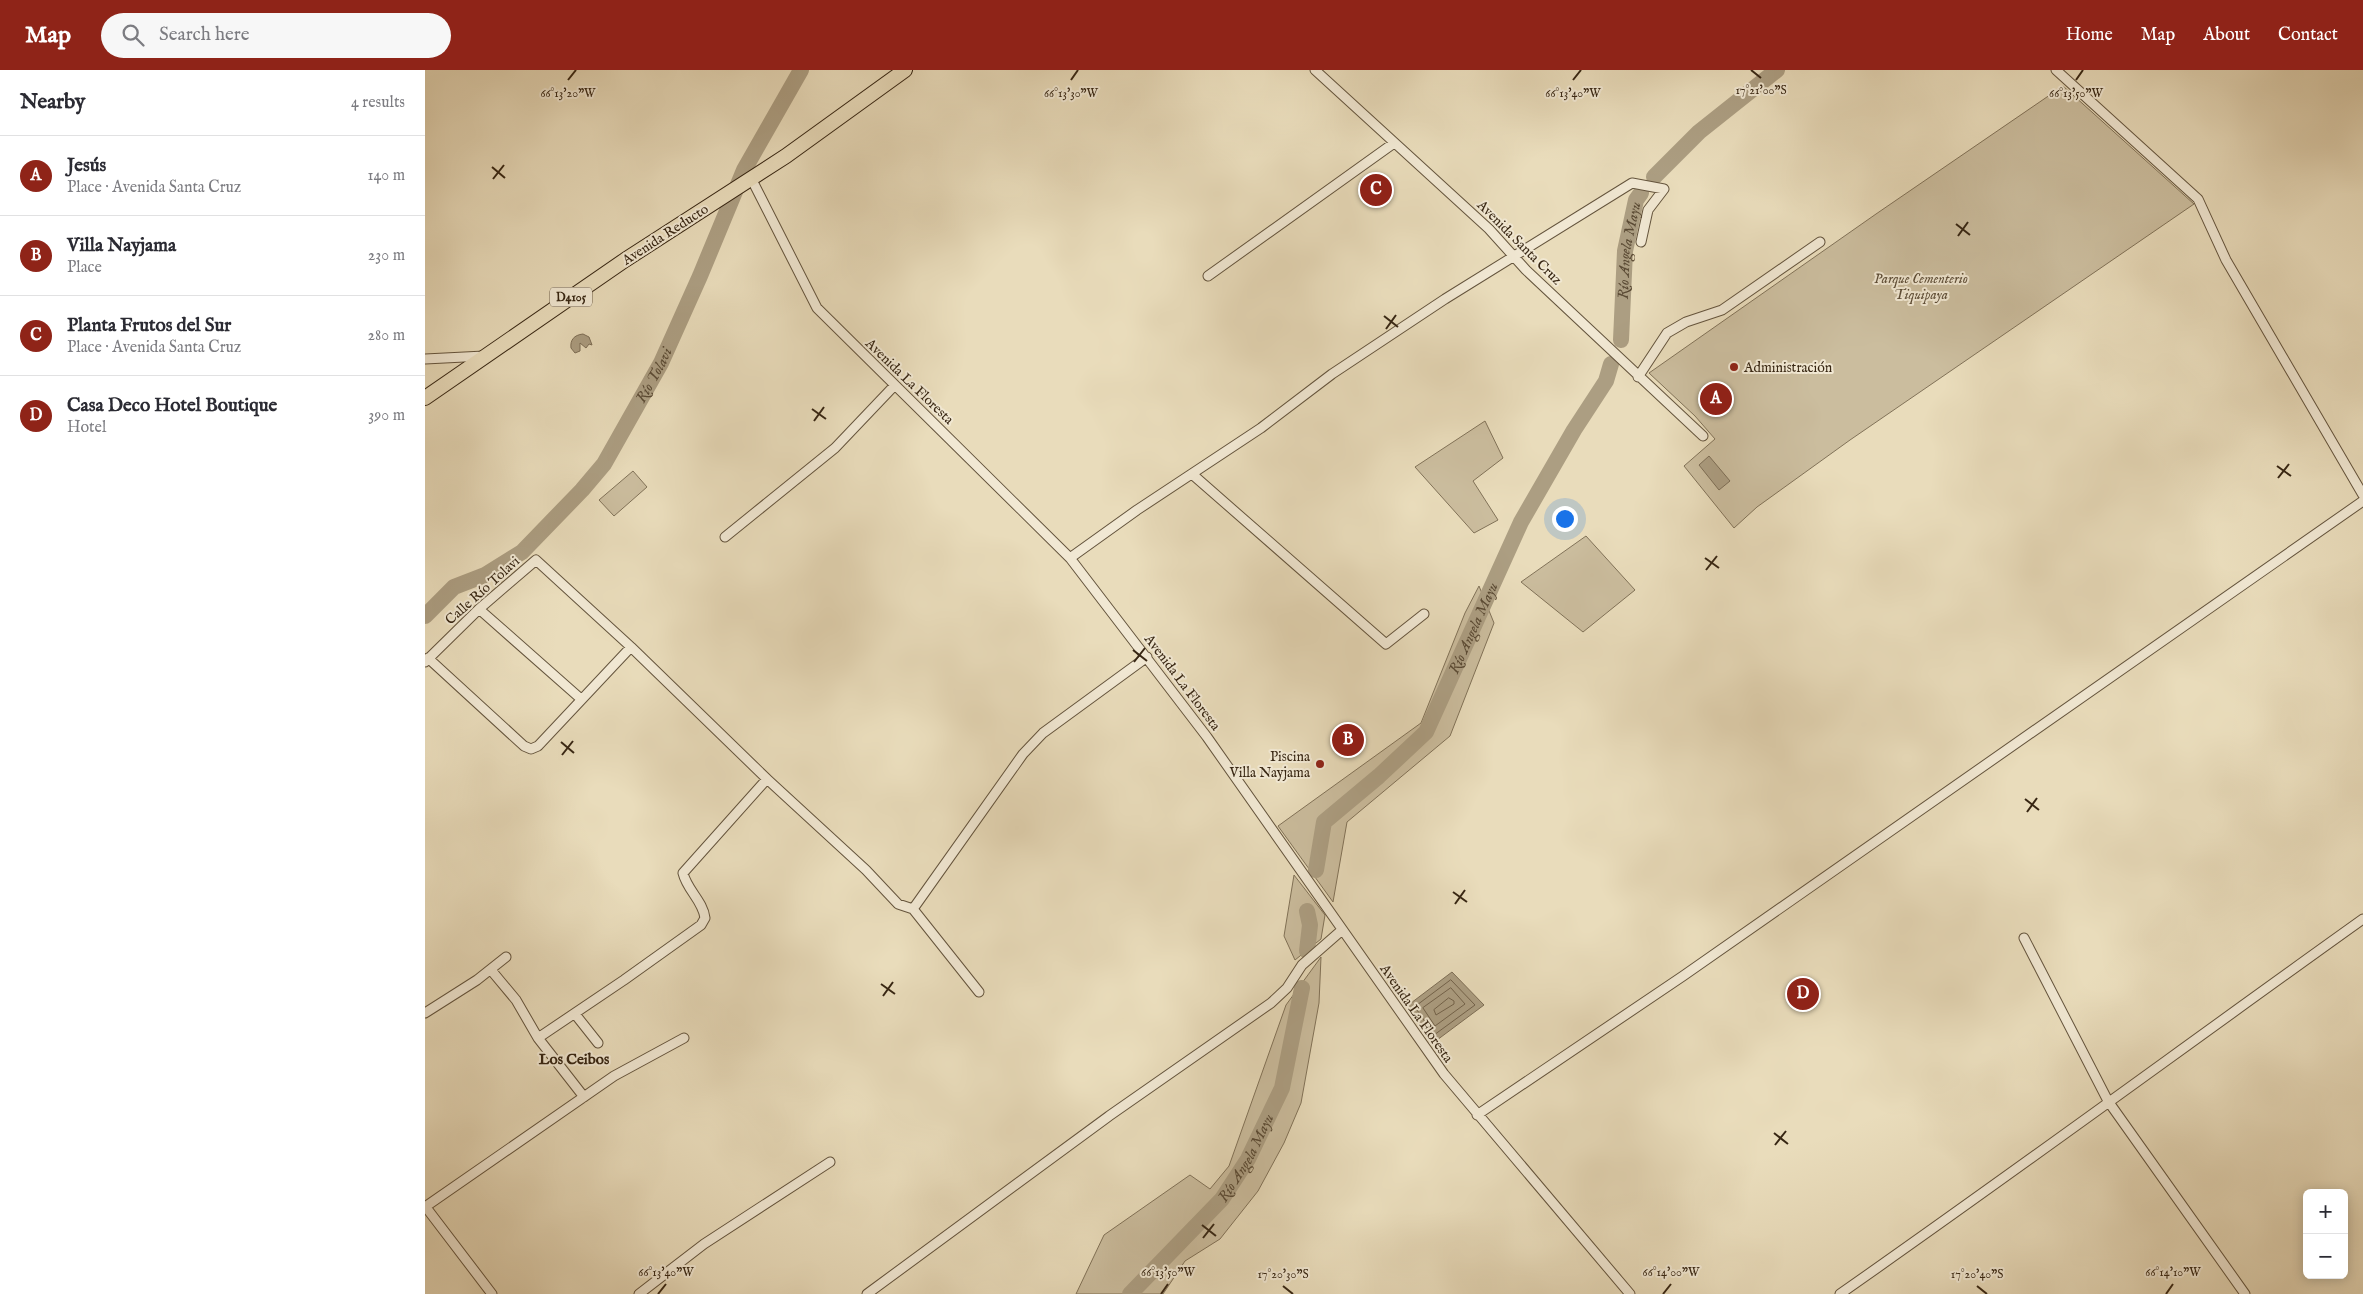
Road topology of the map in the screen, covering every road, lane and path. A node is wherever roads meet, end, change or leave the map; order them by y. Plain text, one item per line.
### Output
1 (905, 70) edge
2 (1315, 70) edge
3 (2056, 70) edge
4 (1393, 143) junction
5 (748, 179) junction
6 (1641, 242) dead end
7 (1821, 242) dead end
8 (1514, 255) junction
9 (1208, 276) dead end
10 (484, 356) junction
11 (425, 359) edge
12 (1638, 377) junction
13 (894, 386) junction
14 (425, 398) edge
15 (1703, 436) dead end
16 (1192, 474) junction
17 (2363, 495) edge
18 (2363, 501) edge
19 (725, 538) dead end
20 (1070, 558) junction
21 (479, 609) junction
22 (1424, 614) dead end
23 (631, 647) junction
24 (1147, 657) junction
25 (426, 660) edge
26 (581, 699) junction
27 (767, 778) junction
28 (913, 909) junction
29 (2363, 919) edge
30 (1342, 930) junction
31 (2024, 938) dead end
32 (506, 957) dead end
33 (491, 970) junction
34 (979, 992) dead end
35 (425, 1013) edge
36 (575, 1014) junction
37 (538, 1038) junction
38 (684, 1038) dead end
39 (598, 1043) dead end
40 (584, 1097) junction
41 (2108, 1101) junction
42 (1477, 1115) junction
43 (830, 1162) dead end
44 (425, 1206) edge
45 (492, 1294) edge
46 (639, 1294) edge
47 (867, 1294) edge
48 (1630, 1294) edge
49 (1840, 1294) edge
50 (2245, 1294) edge

1 - 5 main road, Avenida Reducto / D4105
2 - 4 street, Avenida Santa Cruz
3 - 17 street
4 - 8 street, Avenida Santa Cruz
4 - 9 street
5 - 10 main road, Avenida Reducto / D4105
5 - 13 street, Avenida La Floresta
6 - 8 street
7 - 12 street
8 - 12 street, Avenida Santa Cruz
8 - 16 street
10 - 11 street
10 - 14 main road, Avenida Reducto / D4105
12 - 15 street, Avenida Santa Cruz
13 - 19 street
13 - 20 street, Avenida La Floresta
16 - 20 street
16 - 22 street
18 - 42 street
20 - 24 street, Avenida La Floresta
21 - 23 street, Calle Río Tolavi
21 - 25 street, Calle Río Tolavi
21 - 26 street
23 - 26 street
23 - 27 street
24 - 28 street
24 - 30 street, Avenida La Floresta
25 - 26 street
27 - 28 street
27 - 36 street
28 - 34 street
29 - 41 street
30 - 42 street, Avenida La Floresta
30 - 47 street
31 - 41 street
32 - 33 street
33 - 35 street
33 - 37 street
36 - 37 street
36 - 39 street
37 - 40 street
38 - 40 street
40 - 44 street
41 - 49 street
41 - 50 street
42 - 48 street, Avenida La Floresta
43 - 46 street
44 - 45 street

